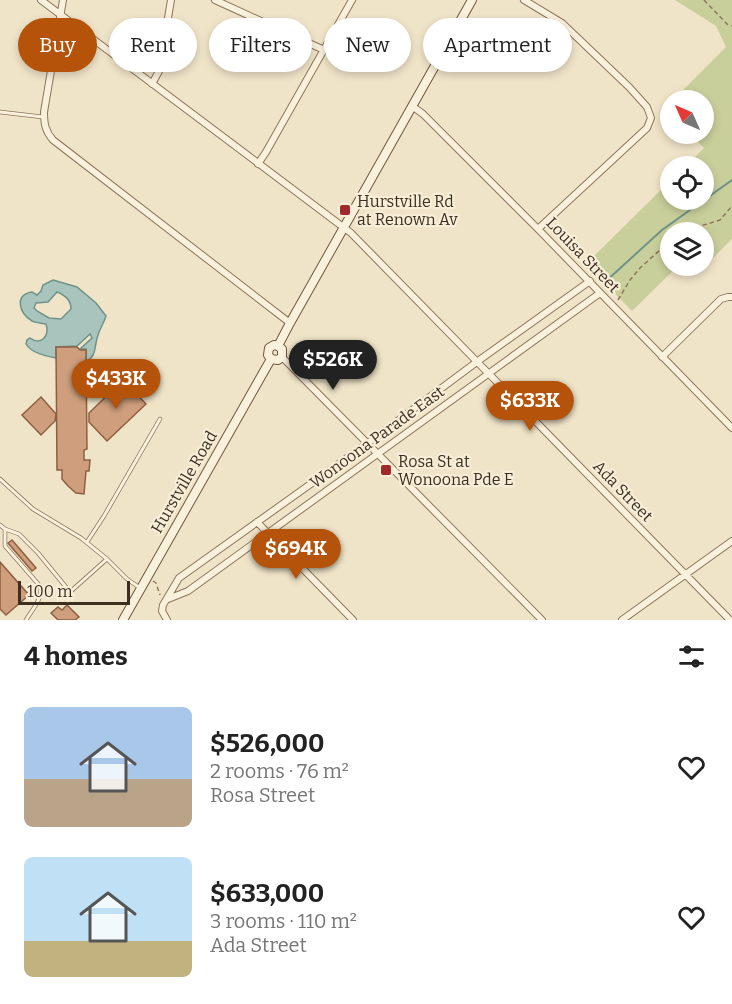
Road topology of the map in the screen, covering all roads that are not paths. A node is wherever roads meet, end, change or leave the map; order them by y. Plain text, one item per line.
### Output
1 (41, 0) edge
2 (63, 0) edge
3 (171, 0) edge
4 (215, 0) edge
5 (352, 0) edge
6 (472, 0) edge
7 (524, 0) edge
8 (60, 15) junction
9 (342, 18) edge
10 (324, 50) joint
11 (152, 84) junction
12 (412, 106) junction
13 (0, 112) edge
14 (44, 117) junction
15 (258, 164) junction
16 (344, 228) junction
17 (538, 229) junction
18 (590, 281) junction
19 (600, 293) junction
20 (732, 297) edge
21 (290, 322) junction
22 (279, 346) junction
23 (282, 357) junction
24 (662, 357) junction
25 (271, 359) junction
26 (478, 361) junction
27 (489, 373) junction
28 (160, 419) dead end
29 (732, 428) edge
30 (368, 443) junction
31 (378, 453) junction
32 (0, 479) edge
33 (257, 522) junction
34 (0, 525) edge
35 (5, 529) junction
36 (268, 534) junction
37 (732, 541) edge
38 (87, 542) junction
39 (107, 559) junction
40 (685, 574) junction
41 (141, 588) junction
42 (165, 602) junction
43 (26, 620) edge
44 (123, 620) edge
45 (167, 620) edge
46 (353, 620) edge
47 (542, 620) edge
48 (622, 620) edge
49 (729, 620) edge

1 - 8 street, Ada Street
2 - 8 street
3 - 11 street
4 - 10 street
5 - 9 street
6 - 12 main road
7 - 17 street
8 - 11 street, Ada Street
8 - 14 street
10 - 15 street
11 - 15 street, Ada Street
12 - 16 main road
12 - 17 street, Louisa Street
13 - 14 lane
14 - 21 street
15 - 16 street, Ada Street
16 - 21 main road
16 - 26 street, Ada Street
17 - 18 street, Louisa Street
18 - 19 street, Louisa Street
18 - 26 street, Wonoona Parade East
19 - 24 street, Louisa Street
19 - 27 street, Wonoona Parade East
20 - 24 street
21 - 22 main road
22 - 23 main road
22 - 25 main road
23 - 25 main road
23 - 30 street
24 - 29 street, Louisa Street
25 - 41 main road, Hurstville Road
26 - 27 street, Ada Street
26 - 30 street, Wonoona Parade East
27 - 31 street, Wonoona Parade East
27 - 40 street, Ada Street
28 - 38 lane
30 - 31 street
30 - 33 street, Wonoona Parade East
31 - 36 street, Wonoona Parade East
31 - 47 street
32 - 38 lane
33 - 36 street
33 - 42 street, Wonoona Parade East
34 - 35 lane
35 - 39 lane
35 - 43 lane
36 - 42 street, Wonoona Parade East
36 - 46 street
37 - 40 street
38 - 39 lane
39 - 41 lane
40 - 48 street
40 - 49 street, Ada Street
41 - 44 main road, Hurstville Road
42 - 45 street

